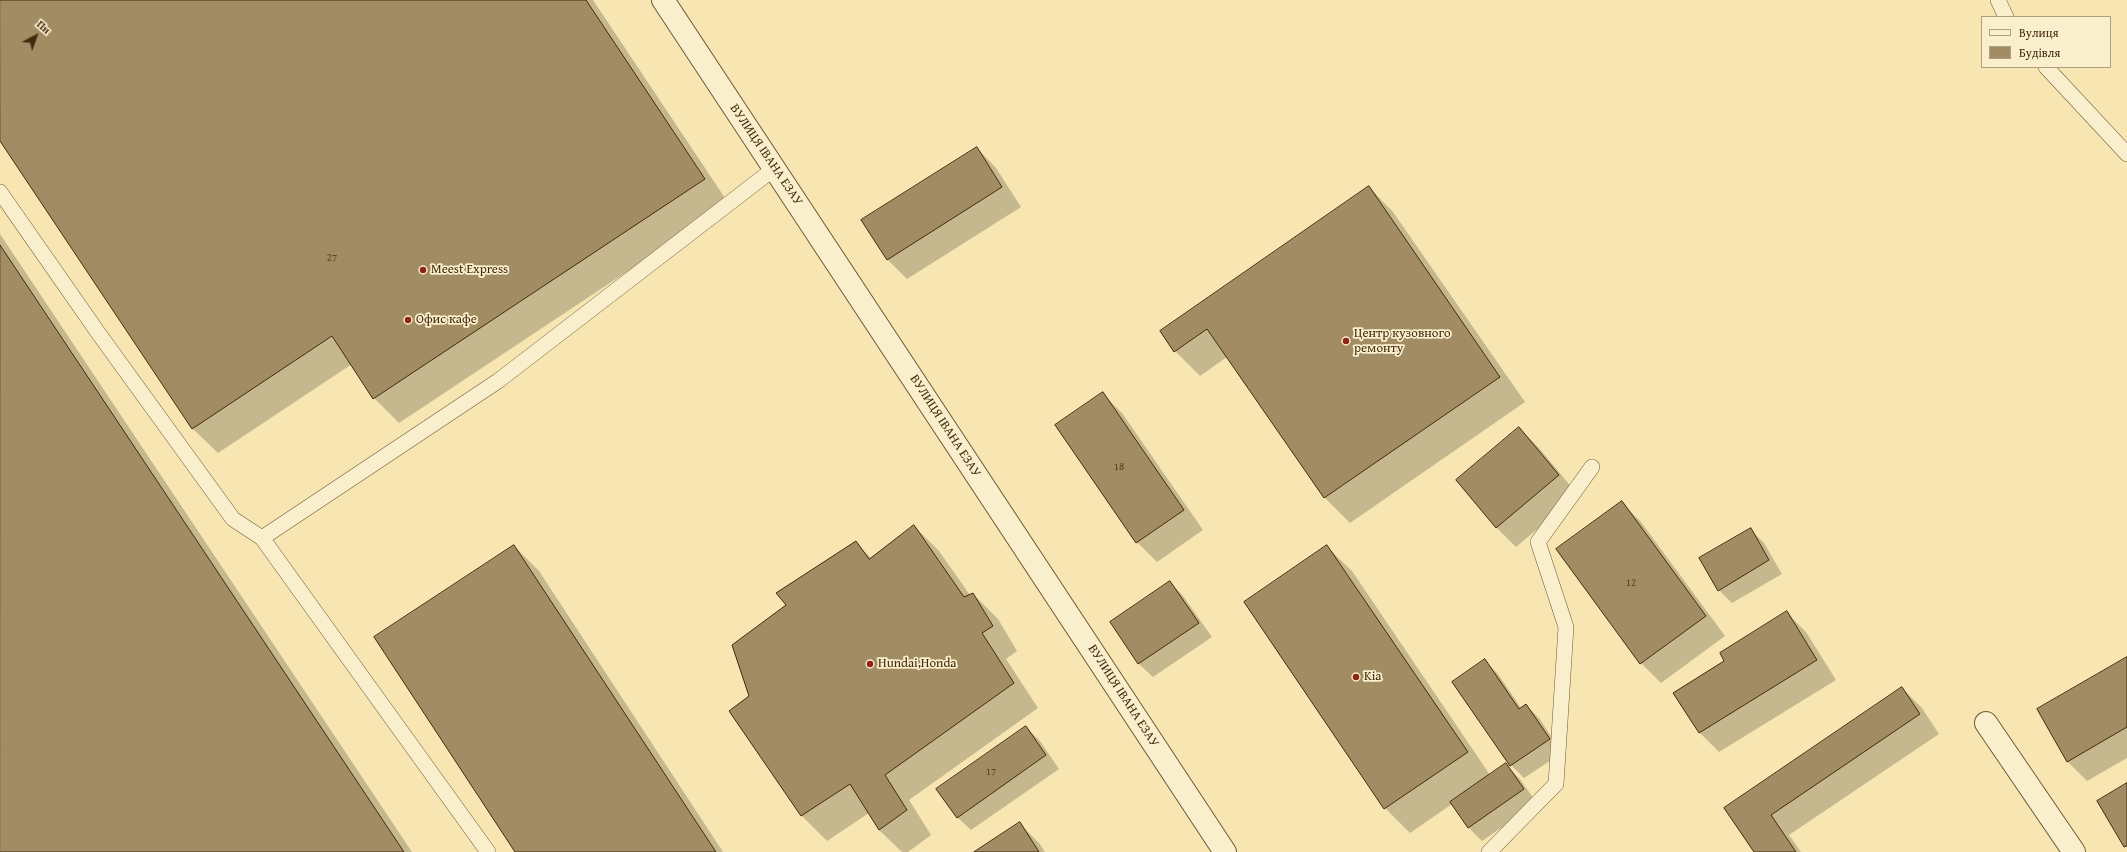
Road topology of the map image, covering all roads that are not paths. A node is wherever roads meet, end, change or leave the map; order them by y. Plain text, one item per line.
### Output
1 (663, 0) edge
2 (1998, 0) edge
3 (2006, 16) edge
4 (2047, 68) edge
5 (2127, 154) edge
6 (775, 168) junction
7 (0, 192) edge
8 (1592, 467) dead end
9 (262, 538) junction
10 (1986, 723) dead end
11 (488, 852) edge
12 (1225, 852) edge
13 (1489, 852) edge
14 (2074, 852) edge

1 - 6 street, ВУЛИЦЯ ІВАНА ЕЗАУ
2 - 3 lane
4 - 5 lane
6 - 9 lane
6 - 12 street, ВУЛИЦЯ ІВАНА ЕЗАУ
7 - 9 lane
8 - 13 lane
9 - 11 lane
10 - 14 street

